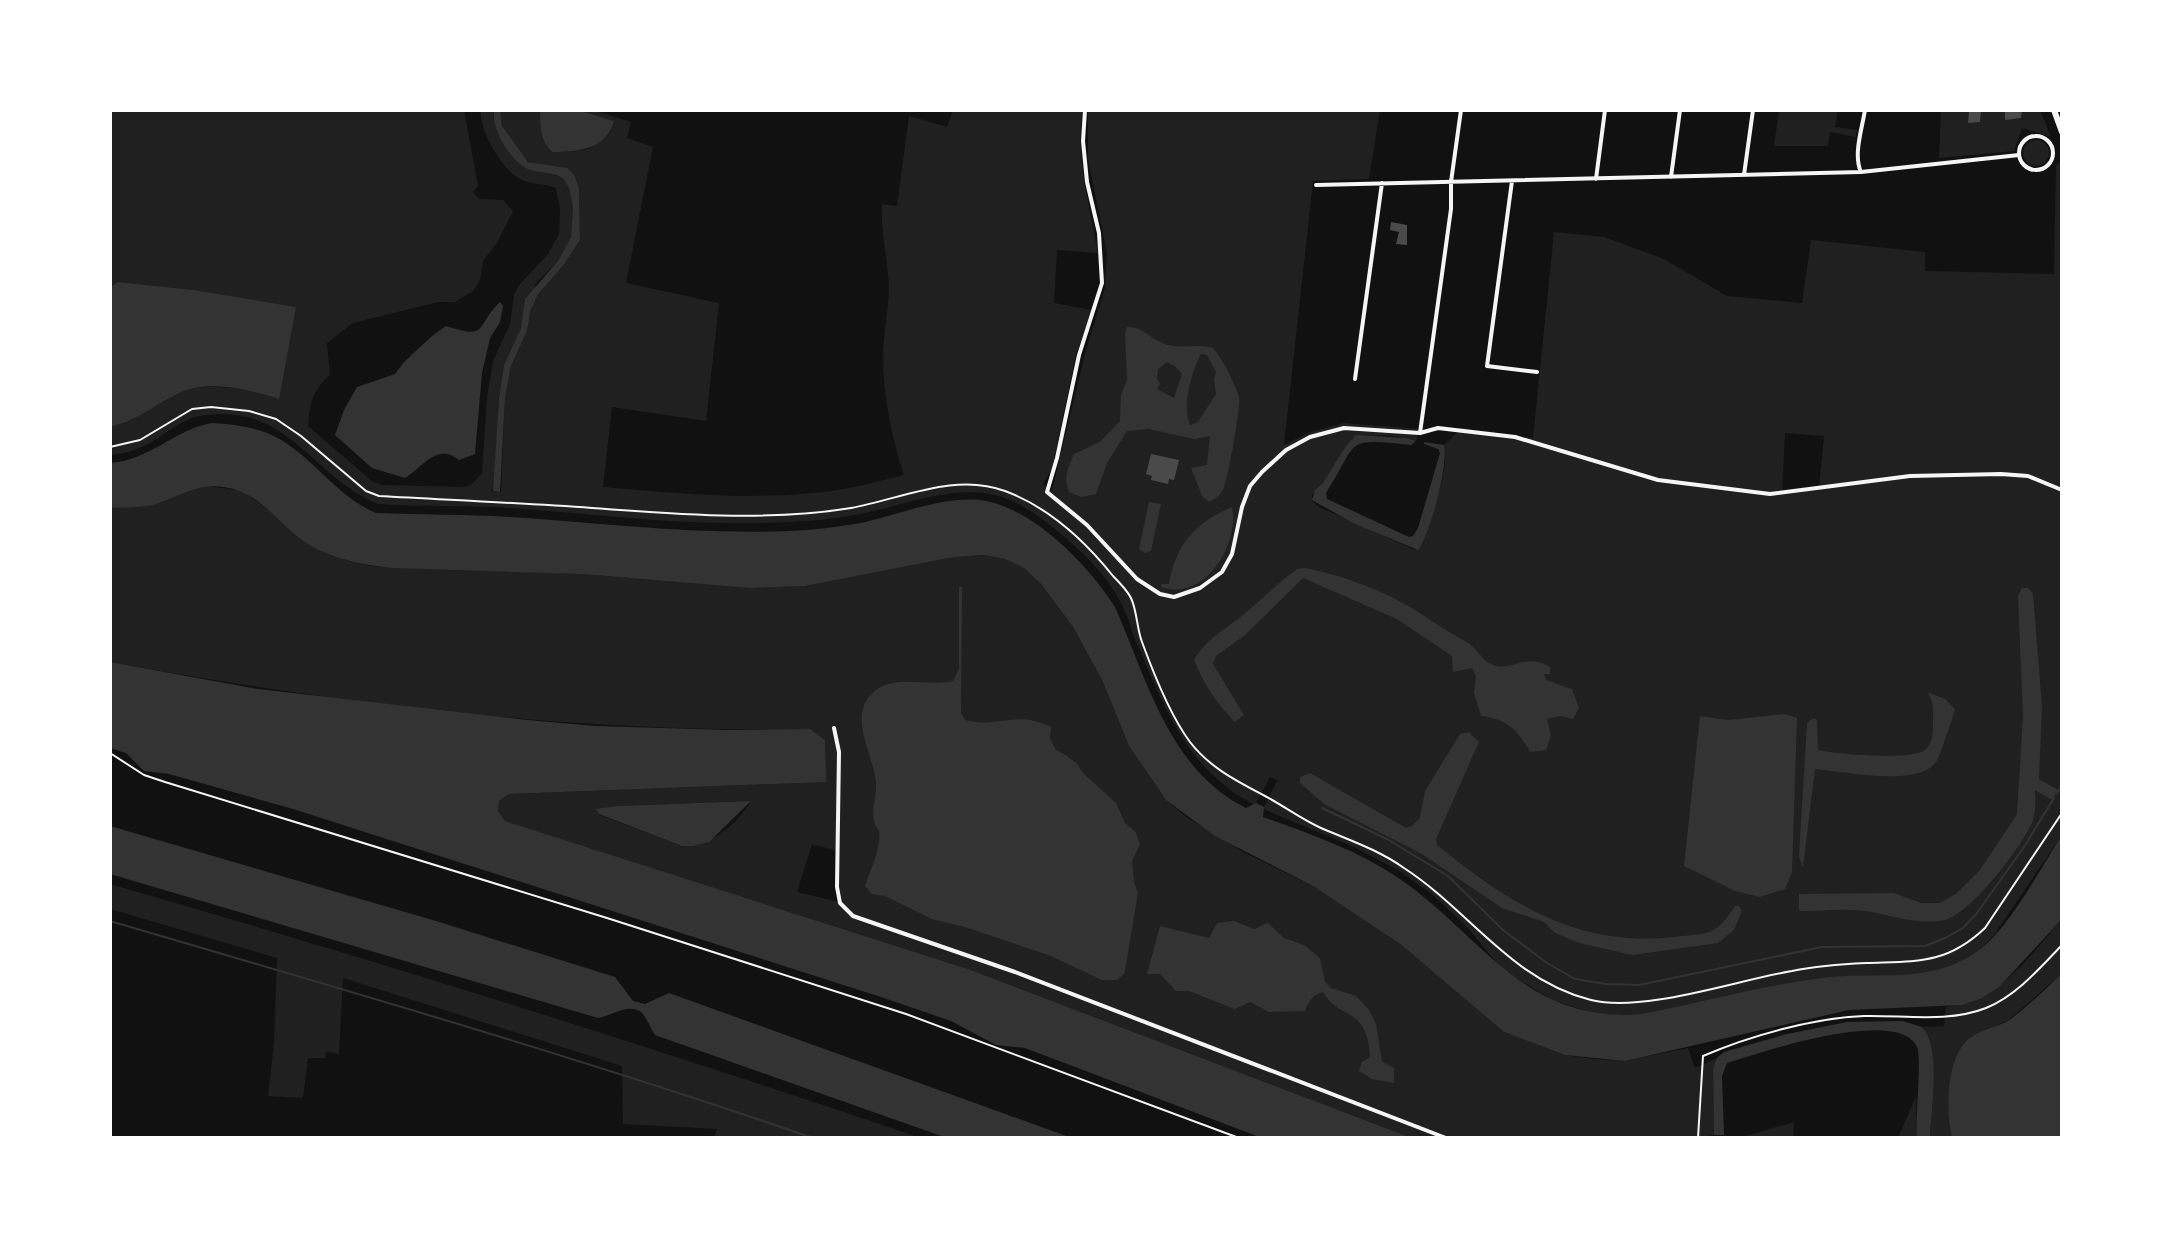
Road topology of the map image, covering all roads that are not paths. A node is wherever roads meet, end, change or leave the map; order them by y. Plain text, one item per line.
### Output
1 (1085, 110) edge
2 (1461, 110) edge
3 (1605, 110) edge
4 (1680, 110) edge
5 (1753, 110) edge
6 (1865, 110) edge
7 (2054, 110) edge
8 (2062, 132) edge
9 (2019, 155) junction
10 (1861, 172) junction
11 (1744, 175) junction
12 (1671, 177) junction
13 (1596, 179) junction
14 (1512, 181) junction
15 (1451, 182) junction
16 (1382, 183) junction
17 (1316, 185) dead end
18 (1537, 372) dead end
19 (1355, 379) dead end
20 (1420, 433) junction
21 (110, 447) edge
22 (2062, 490) edge
23 (834, 728) dead end
24 (2062, 813) edge
25 (1446, 1138) edge

1 - 20 street
2 - 15 street
3 - 13 street
4 - 12 street
5 - 11 street
6 - 10 street
7 - 8 highway
9 - 9 street
9 - 10 street
10 - 11 street
11 - 12 street
12 - 13 street
13 - 14 street
14 - 15 street
14 - 18 street
15 - 16 street
15 - 20 street
16 - 17 street
16 - 19 street
20 - 22 street
21 - 24 lane
23 - 25 street

